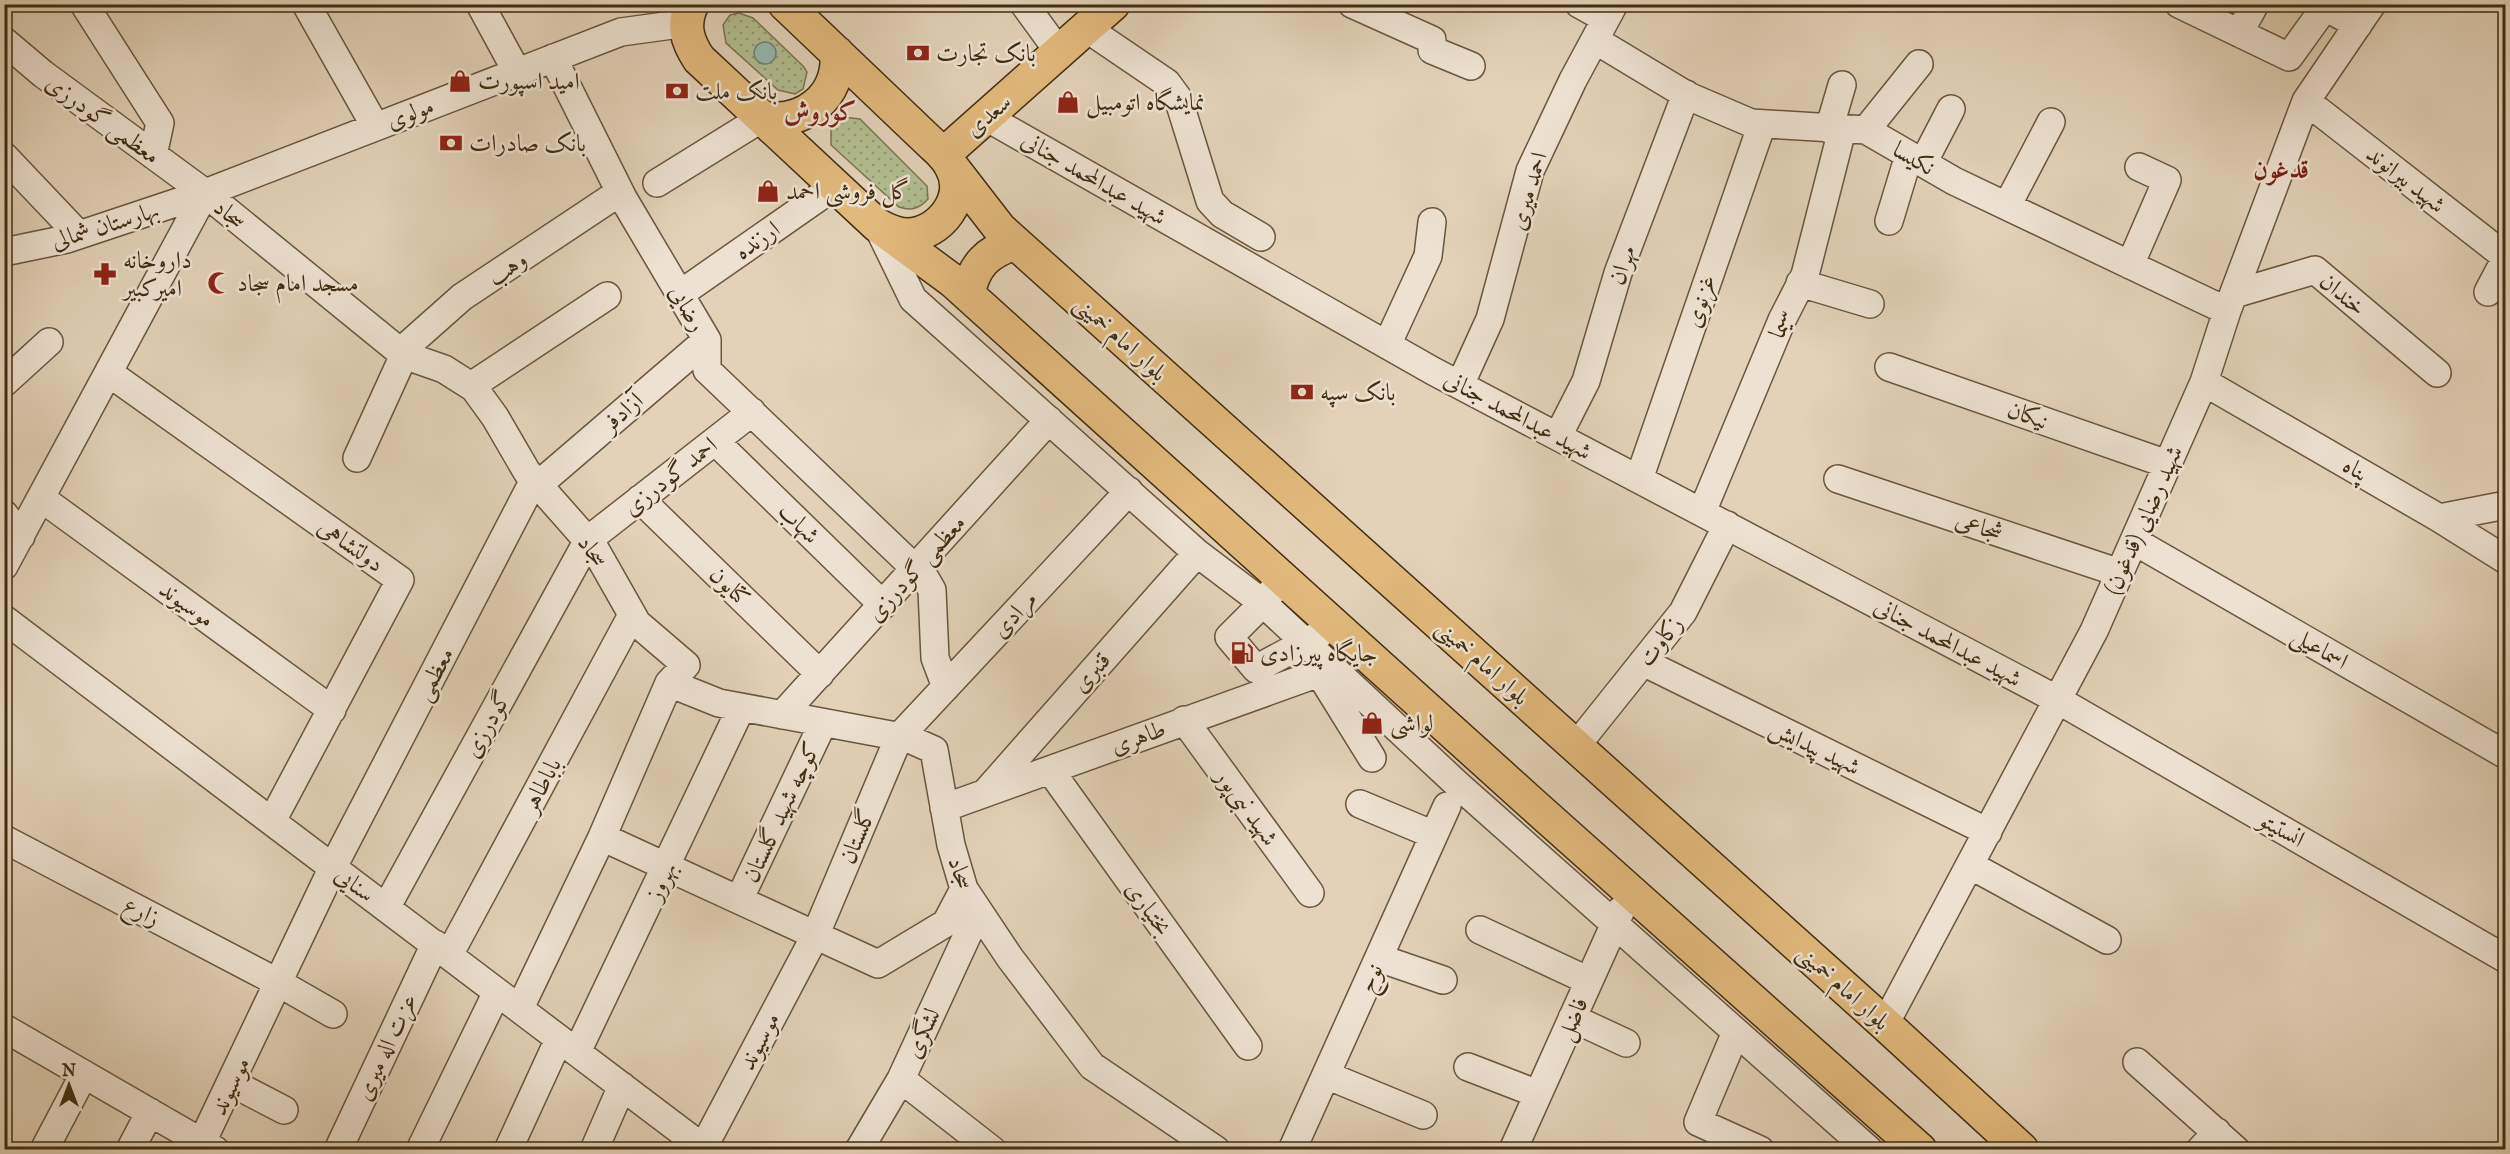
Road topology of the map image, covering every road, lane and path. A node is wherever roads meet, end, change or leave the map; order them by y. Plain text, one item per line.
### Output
1 (84, 4) edge
2 (306, 4) edge
3 (480, 4) edge
4 (785, 4) edge
5 (1024, 4) edge
6 (1113, 4) edge
7 (1352, 4) edge
8 (1578, 4) edge
9 (2180, 4) edge
10 (2255, 4) edge
11 (689, 14) edge
12 (2365, 15) edge
13 (1605, 21) edge
14 (1086, 28) junction
15 (2239, 33) junction
16 (4, 41) edge
17 (1059, 52) junction
18 (837, 53) junction
19 (553, 58) junction
20 (1919, 64) dead end
21 (1471, 66) dead end
22 (517, 72) junction
23 (1842, 85) dead end
24 (877, 91) junction
25 (1686, 94) junction
26 (2306, 101) junction
27 (1951, 109) dead end
28 (986, 117) junction
29 (762, 118) junction
30 (2051, 122) dead end
31 (1762, 124) junction
32 (375, 126) junction
33 (1846, 130) junction
34 (153, 155) junction
35 (4, 156) edge
36 (1916, 159) junction
37 (948, 161) junction
38 (2139, 167) dead end
39 (823, 175) junction
40 (657, 183) dead end
41 (620, 192) junction
42 (205, 193) junction
43 (2007, 206) junction
44 (1889, 221) dead end
45 (1432, 222) dead end
46 (877, 225) junction
47 (79, 235) junction
48 (1261, 237) dead end
49 (1015, 243) junction
50 (4, 252) edge
51 (2505, 258) edge
52 (2130, 265) junction
53 (1800, 283) junction
54 (2488, 292) dead end
55 (680, 294) junction
56 (968, 294) junction
57 (607, 296) dead end
58 (2230, 303) junction
59 (1870, 304) dead end
60 (707, 340) junction
61 (49, 342) dead end
62 (1387, 345) junction
63 (966, 346) junction
64 (402, 354) junction
65 (1889, 367) dead end
66 (109, 373) junction
67 (2437, 373) dead end
68 (2204, 382) junction
69 (4, 383) edge
70 (1460, 385) junction
71 (471, 386) junction
72 (752, 412) junction
73 (1049, 420) junction
74 (1558, 436) junction
75 (715, 441) junction
76 (357, 458) dead end
77 (2167, 464) junction
78 (1639, 479) junction
79 (1838, 479) dead end
80 (536, 482) junction
81 (1129, 491) junction
82 (41, 498) junction
83 (640, 499) junction
84 (2505, 505) edge
85 (1702, 512) junction
86 (4, 514) edge
87 (2439, 518) junction
88 (1727, 525) junction
89 (21, 536) junction
90 (588, 540) junction
91 (2134, 542) junction
92 (1197, 552) junction
93 (2505, 560) edge
94 (4, 566) edge
95 (916, 568) junction
96 (2120, 573) junction
97 (1282, 576) junction
98 (1263, 603) junction
99 (883, 605) junction
100 (632, 615) junction
101 (4, 620) edge
102 (1337, 626) junction
103 (1305, 642) junction
104 (1643, 662) junction
105 (1325, 670) junction
106 (820, 674) junction
107 (669, 683) junction
108 (946, 687) junction
109 (2058, 700) junction
110 (741, 708) junction
111 (332, 710) junction
112 (782, 715) junction
113 (1184, 720) junction
114 (823, 723) junction
115 (899, 737) junction
116 (1576, 746) junction
117 (2505, 755) edge
118 (1372, 758) dead end
119 (1050, 770) junction
120 (985, 793) junction
121 (1530, 802) junction
122 (1360, 804) dead end
123 (1447, 806) dead end
124 (944, 808) junction
125 (272, 821) junction
126 (1504, 826) junction
127 (1988, 832) junction
128 (1434, 834) junction
129 (602, 837) junction
130 (4, 839) edge
131 (1970, 865) junction
132 (333, 867) junction
133 (667, 867) junction
134 (964, 889) junction
135 (1630, 889) junction
136 (1310, 893) dead end
137 (739, 900) junction
138 (386, 908) junction
139 (978, 912) junction
140 (1615, 924) junction
141 (1480, 930) dead end
142 (815, 936) junction
143 (2107, 940) dead end
144 (442, 950) junction
145 (1379, 958) junction
146 (2505, 959) edge
147 (1443, 980) dead end
148 (1589, 981) junction
149 (279, 983) junction
150 (497, 992) junction
151 (520, 1008) junction
152 (333, 1014) dead end
153 (1572, 1018) junction
154 (1886, 1023) junction
155 (4, 1028) edge
156 (1736, 1032) junction
157 (1626, 1043) dead end
158 (568, 1046) junction
159 (1248, 1046) dead end
160 (2137, 1062) dead end
161 (1468, 1068) dead end
162 (84, 1074) junction
163 (1326, 1075) junction
164 (901, 1079) junction
165 (232, 1083) junction
166 (622, 1086) junction
167 (1538, 1094) junction
168 (1863, 1099) junction
169 (284, 1110) dead end
170 (150, 1112) junction
171 (1423, 1116) dead end
172 (1855, 1144) edge
173 (2218, 1144) edge
174 (211, 1148) edge
175 (45, 1149) edge
176 (130, 1149) edge
177 (338, 1149) edge
178 (420, 1149) edge
179 (508, 1149) edge
180 (594, 1149) edge
181 (704, 1149) edge
182 (859, 1149) edge
183 (992, 1149) edge
184 (1216, 1149) edge
185 (1292, 1149) edge
186 (1514, 1149) edge
187 (1760, 1149) edge
188 (1920, 1149) edge
189 (2022, 1149) edge

1 - 34 street
2 - 32 street
3 - 22 street
4 - 18 main road
5 - 17 street
6 - 14 main road, سعدی
7 - 21 street
8 - 13 street, نکیسا
9 - 15 street
10 - 15 street
11 - 19 street, مولوی
11 - 29 main road
12 - 15 street
12 - 26 street, (قدغون) شهید رضایی
13 - 25 street, نکیسا
13 - 70 street, احمد میری
14 - 17 main road, سعدی
14 - 48 street
16 - 34 street, معظمی گودرزی
17 - 28 main road, سعدی
18 - 24 main road
18 - 29 main road
19 - 22 street, مولوی
19 - 41 street, رضایی
20 - 33 street
22 - 32 street, مولوی
23 - 33 street, سیما
24 - 37 main road
24 - 39 main road
25 - 31 street, نکیسا
25 - 74 street, مهران
26 - 51 street, شهید بیرانوند
26 - 58 street, (قدغون) شهید رضایی
27 - 36 street
28 - 37 main road, سعدی
28 - 62 street, شهید عبدالمحمد جنانی
29 - 39 main road
29 - 40 street
30 - 43 street
31 - 33 street, نکیسا
31 - 78 street, غزنوی
32 - 42 street, مولوی
33 - 36 street, نکیسا
33 - 53 street, سیما
34 - 42 street, معظمی گودرزی
35 - 47 street
36 - 43 street, نکیسا
36 - 44 street
37 - 46 main road
37 - 49 main road, بلوار امام خمینی
38 - 52 street
39 - 46 main road
39 - 55 street, ارزنده
41 - 55 street, رضایی
41 - 64 street, وهب
42 - 47 street, بهارستان شمالی
42 - 64 street, سجاد
42 - 66 street, سجاد
43 - 52 street, نکیسا
45 - 62 street
46 - 56 main road
46 - 63 street
47 - 50 street, بهارستان شمالی
49 - 56 main road
49 - 116 main road, بلوار امام خمینی
51 - 54 street
52 - 58 street, نکیسا
53 - 59 street
53 - 85 street, سیما
55 - 60 street, رضایی
56 - 63 street
56 - 97 main road
57 - 71 street
58 - 67 street, خندان
58 - 68 street, (قدغون) شهید رضایی
60 - 72 street, رضایی
60 - 80 street, آزادفر
61 - 69 street
62 - 70 street, شهید عبدالمحمد جنانی
63 - 73 street
64 - 71 street, سجاد
64 - 76 street
65 - 77 street, نیکان
66 - 82 street, سجاد
66 - 111 street, دولتشاهی
68 - 77 street, (قدغون) شهید رضایی
68 - 87 street, پناه
70 - 74 street, شهید عبدالمحمد جنانی
71 - 80 street, سجاد
72 - 75 street, احمد گودرزی
72 - 95 street, رضایی
73 - 81 street
73 - 95 street, معظمی گودرزی
74 - 78 street, شهید عبدالمحمد جنانی
75 - 83 street, احمد گودرزی
75 - 99 street, شهاب
77 - 91 street, (قدغون) شهید رضایی
78 - 85 street, شهید عبدالمحمد جنانی
79 - 96 street, شجاعی
80 - 90 street, سجاد
80 - 132 street, معظمی
81 - 92 street
81 - 108 street, مرادی
82 - 89 street, سجاد
82 - 111 street, موسیوند
83 - 90 street, احمد گودرزی
83 - 106 street, کتایون
84 - 87 street
85 - 88 street, شهید عبدالمحمد جنانی
86 - 89 street
87 - 93 street, پناه
88 - 104 street, زکاوت
88 - 109 street, شهید عبدالمحمد جنانی
89 - 94 street, سجاد
90 - 100 street, سجاد
90 - 138 street, گودرزی
91 - 96 street, (قدغون) شهید رضایی
91 - 117 street, اسماعیلی
92 - 98 street
92 - 120 street, قنبری
95 - 99 street, معظمی گودرزی
95 - 108 street, رضایی
96 - 109 street, (قدغون) شهید رضایی
97 - 98 street
97 - 102 main road
98 - 103 street
98 - 103 street
99 - 106 street, معظمی گودرزی
100 - 107 street, سجاد
100 - 144 street, باباطاهر
101 - 125 street, سنایی
102 - 103 street
102 - 121 main road
103 - 105 street
104 - 116 street, زکاوت
104 - 127 street, شهید پیدایش
105 - 113 street, طاهری
105 - 118 street
105 - 126 street
106 - 112 street, معظمی گودرزی
107 - 110 street, سجاد
107 - 129 street
108 - 115 street, مرادی
109 - 127 street, (قدغون) شهید رضایی
109 - 146 street, انستیتو
110 - 112 street, سجاد
110 - 133 street, بهروز
111 - 125 street, دولتشاهی
112 - 114 street, سجاد
113 - 119 street, طاهری
113 - 136 street, شهید نبی‌پور
114 - 115 street, سجاد
114 - 137 street, کوچه شهید گلستان
115 - 124 street, سجاد
115 - 142 street, گلستان
116 - 154 main road, بلوار امام خمینی
119 - 120 street, طاهری
119 - 159 street, بختیاری
120 - 124 street, طاهری
121 - 126 street
121 - 135 main road
122 - 128 street
123 - 128 street, نوح
124 - 134 street, سجاد
125 - 132 street, سنایی
126 - 140 street
127 - 131 street, (قدغون) شهید رضایی
128 - 145 street, نوح
129 - 133 street
129 - 151 street
130 - 149 street, زارع
131 - 143 street
131 - 154 street, (قدغون) شهید رضایی
132 - 138 street, سنایی
132 - 149 street, موسیوند
133 - 137 street
133 - 158 street, بهروز
134 - 139 street, سجاد
134 - 142 street
135 - 140 street, فاضل
135 - 168 main road
137 - 142 street
138 - 144 street, سنایی
139 - 164 street, لشگری
139 - 184 street, سجاد
140 - 148 street, فاضل
140 - 156 street
141 - 148 street
142 - 181 street, موسیوند
144 - 150 street, سنایی
144 - 177 street, عزت اله میری
145 - 147 street
145 - 163 street, نوح
148 - 153 street, فاضل
149 - 152 street, زارع
149 - 165 street, موسیوند
150 - 151 street, سنایی
150 - 178 street
151 - 158 street, سنایی
153 - 157 street
153 - 167 street, فاضل
154 - 189 main road, بلوار امام خمینی
155 - 162 street
156 - 172 street
156 - 187 street
158 - 166 street, سنایی
158 - 179 street, بهروز
160 - 173 street
161 - 167 street
162 - 170 street
162 - 175 street
163 - 171 street
163 - 185 street, نوح
164 - 182 street, لشگری
164 - 183 street
165 - 169 street
165 - 174 street, موسیوند
166 - 180 street
166 - 181 street, سنایی
167 - 186 street, فاضل
168 - 172 street
168 - 188 main road
170 - 174 street
170 - 176 street

